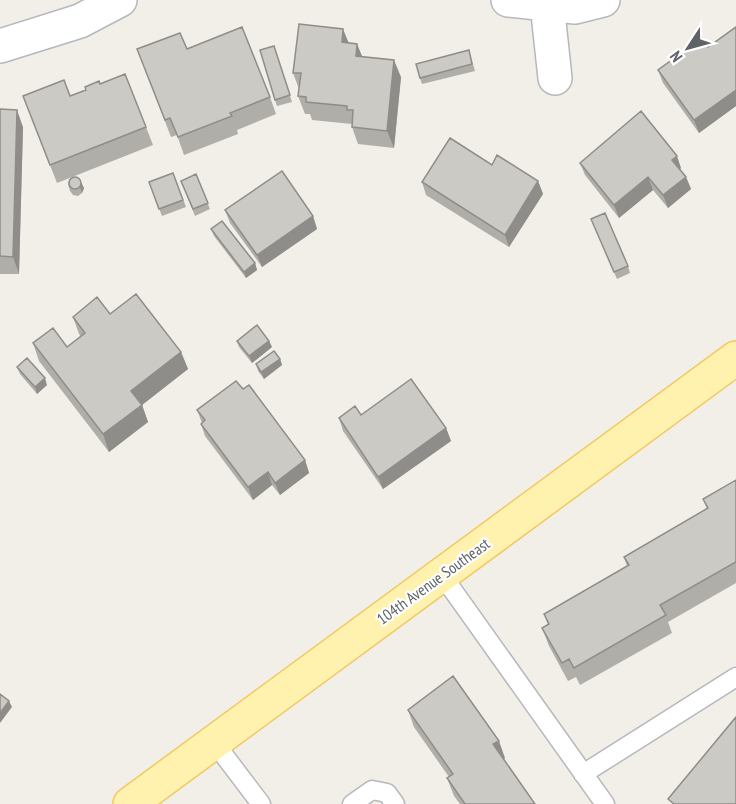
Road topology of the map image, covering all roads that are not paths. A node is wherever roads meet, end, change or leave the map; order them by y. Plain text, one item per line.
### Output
1 (120, 0) edge
2 (508, 0) edge
3 (603, 0) edge
4 (547, 4) junction
5 (0, 46) edge
6 (555, 78) dead end
7 (736, 358) edge
8 (441, 575) junction
9 (736, 677) edge
10 (214, 742) junction
11 (584, 774) junction
12 (130, 804) edge
13 (261, 804) edge
14 (352, 804) edge
15 (395, 804) edge
16 (604, 804) edge

1 - 5 street
2 - 4 street
3 - 4 street
4 - 6 street
7 - 8 main road, 104th Avenue Southeast
8 - 10 main road, 104th Avenue Southeast
8 - 11 lane
9 - 11 lane
10 - 12 main road, 104th Avenue Southeast
10 - 13 lane
11 - 16 lane
14 - 15 lane

